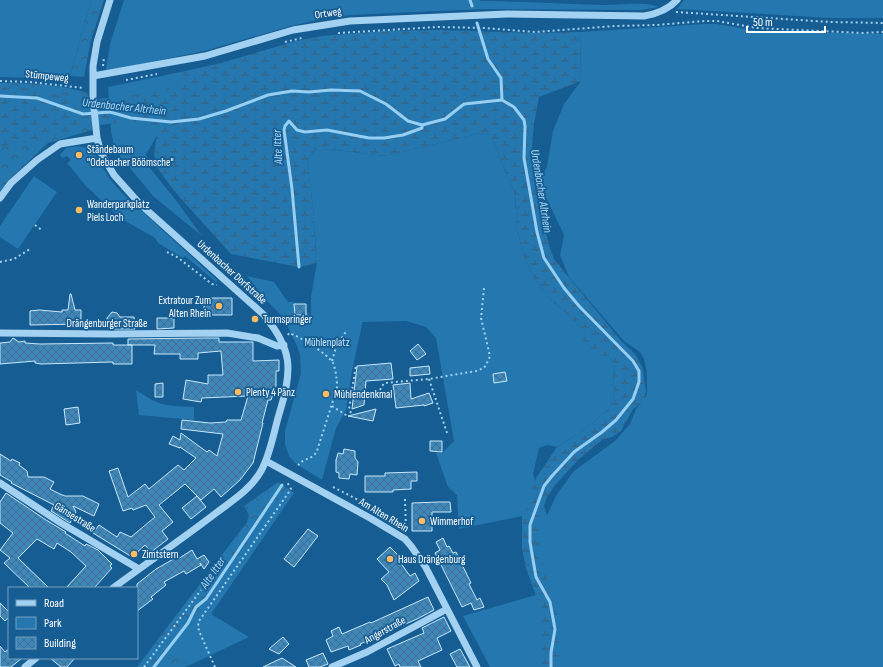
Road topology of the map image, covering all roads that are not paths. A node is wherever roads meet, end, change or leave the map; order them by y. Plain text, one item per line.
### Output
1 (110, 0) edge
2 (677, 0) edge
3 (93, 76) junction
4 (97, 138) junction
5 (0, 198) edge
6 (0, 333) edge
7 (284, 345) junction
8 (266, 461) junction
9 (0, 483) edge
10 (139, 569) junction
11 (114, 587) edge
12 (447, 609) junction
13 (35, 659) edge
14 (25, 667) edge
15 (332, 667) edge
16 (477, 667) edge

1 - 3 street, Urdenbacher Dorfstraße
2 - 3 street, Ortweg
3 - 4 street, Urdenbacher Dorfstraße
4 - 5 street
4 - 7 street, Urdenbacher Dorfstraße
6 - 7 street, Drängenburger Straße
7 - 8 street, Urdenbacher Dorfstraße
8 - 10 street, Urdenbacher Dorfstraße
8 - 12 street, Am Alten Rhein
9 - 10 street, Gänsestraße
10 - 11 street, Urdenbacher Dorfstraße
12 - 15 street, Angerstraße
12 - 16 street, Am Alten Rhein
13 - 14 street

